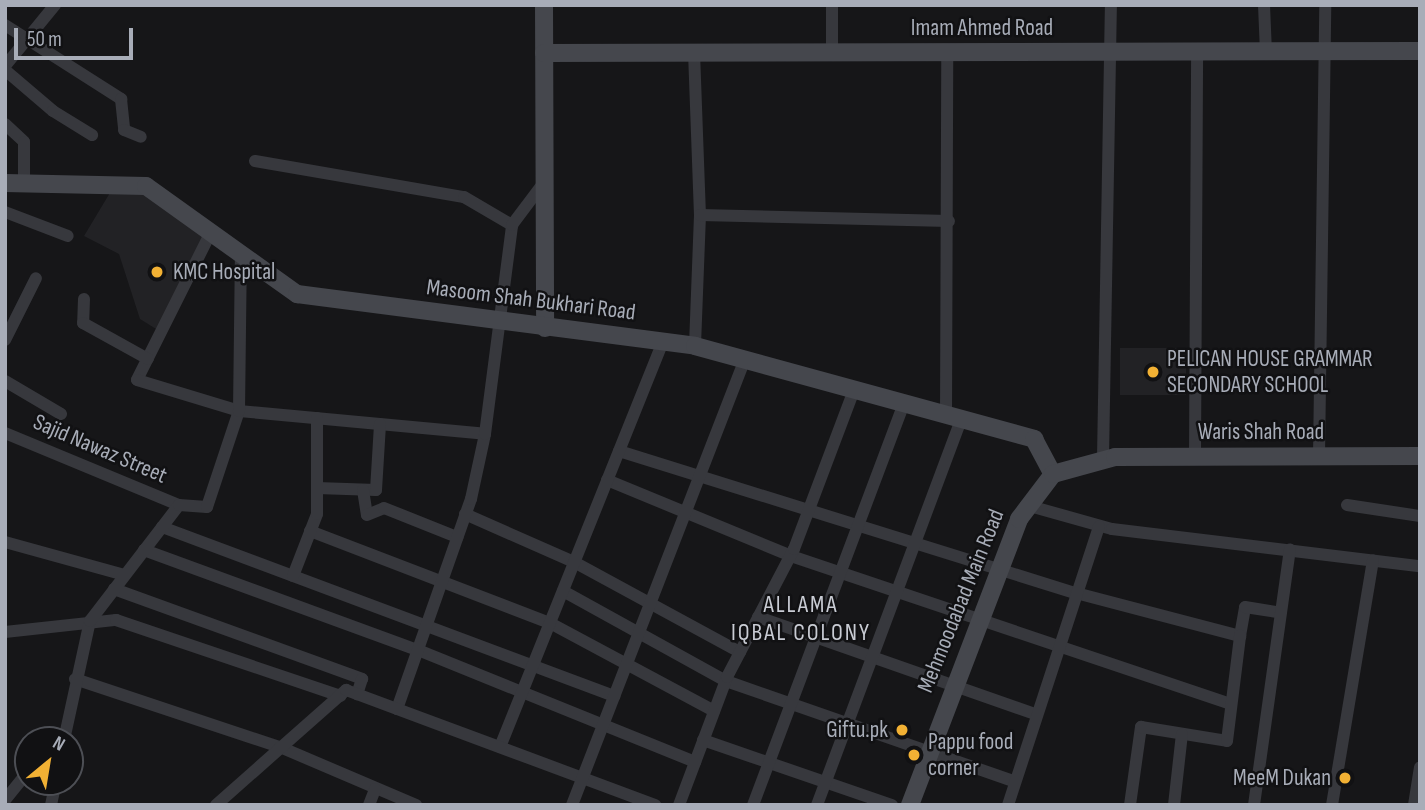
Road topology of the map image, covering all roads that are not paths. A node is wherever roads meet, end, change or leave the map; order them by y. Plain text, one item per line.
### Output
1 (55, 5) edge
2 (544, 5) edge
3 (832, 5) edge
4 (1111, 5) edge
5 (1264, 5) edge
6 (1325, 5) edge
7 (5, 25) edge
8 (27, 40) junction
9 (1420, 51) edge
10 (544, 52) junction
11 (694, 52) junction
12 (832, 52) junction
13 (947, 52) junction
14 (1113, 52) junction
15 (1198, 52) junction
16 (1266, 52) junction
17 (1325, 52) junction
18 (5, 68) edge
19 (5, 124) edge
20 (92, 135) dead end
21 (141, 137) dead end
22 (255, 161) dead end
23 (545, 181) junction
24 (5, 183) edge
25 (24, 183) junction
26 (5, 212) edge
27 (700, 215) junction
28 (949, 221) junction
29 (512, 225) junction
30 (211, 232) junction
31 (68, 236) dead end
32 (241, 254) junction
33 (36, 278) dead end
34 (84, 299) dead end
35 (500, 321) junction
36 (545, 328) junction
37 (5, 340) edge
38 (663, 342) junction
39 (695, 346) junction
40 (148, 359) junction
41 (745, 359) junction
42 (5, 381) edge
43 (853, 390) junction
44 (904, 404) junction
45 (239, 411) junction
46 (61, 414) dead end
47 (954, 417) junction
48 (317, 418) junction
49 (380, 424) junction
50 (5, 433) edge
51 (485, 434) junction
52 (619, 452) junction
53 (1319, 456) junction
54 (1420, 456) edge
55 (1195, 457) junction
56 (1103, 458) junction
57 (1053, 474) junction
58 (699, 477) junction
59 (607, 480) junction
60 (317, 488) junction
61 (363, 490) junction
62 (178, 505) junction
63 (1027, 505) junction
64 (1348, 505) dead end
65 (809, 511) junction
66 (465, 514) junction
67 (684, 515) junction
68 (1420, 516) edge
69 (1099, 526) junction
70 (162, 527) junction
71 (858, 527) junction
72 (310, 531) junction
73 (457, 537) junction
74 (5, 542) edge
75 (915, 544) junction
76 (144, 550) junction
77 (1290, 550) junction
78 (791, 556) junction
79 (1373, 560) junction
80 (574, 562) junction
81 (1420, 566) edge
82 (997, 569) junction
83 (841, 572) junction
84 (125, 575) junction
85 (293, 576) junction
86 (442, 580) junction
87 (114, 589) junction
88 (563, 591) junction
89 (897, 591) junction
90 (1076, 593) junction
91 (651, 601) junction
92 (1281, 612) junction
93 (758, 617) junction
94 (976, 619) junction
95 (90, 621) junction
96 (550, 623) junction
97 (426, 626) junction
98 (639, 631) junction
99 (5, 632) edge
100 (1240, 636) junction
101 (816, 638) junction
102 (1059, 646) junction
103 (418, 650) junction
104 (740, 652) junction
105 (872, 657) junction
106 (627, 664) junction
107 (533, 665) junction
108 (75, 679) junction
109 (726, 681) junction
110 (952, 686) junction
111 (523, 691) junction
112 (357, 694) junction
113 (340, 696) junction
114 (614, 696) junction
115 (1230, 703) junction
116 (791, 704) junction
117 (397, 709) junction
118 (714, 711) junction
119 (1035, 715) junction
120 (603, 724) junction
121 (848, 724) junction
122 (67, 726) edge
123 (1182, 734) junction
124 (703, 740) junction
125 (280, 747) junction
126 (500, 747) junction
127 (928, 752) junction
128 (695, 762) junction
129 (769, 762) junction
130 (1420, 767) edge
131 (582, 778) junction
132 (1013, 781) junction
133 (826, 782) junction
134 (375, 789) junction
135 (216, 805) edge
136 (369, 805) edge
137 (416, 805) edge
138 (572, 805) edge
139 (655, 805) edge
140 (679, 805) edge
141 (753, 805) edge
142 (817, 805) edge
143 (892, 805) edge
144 (910, 805) edge
145 (1008, 805) edge
146 (1130, 805) edge
147 (1174, 805) edge
148 (1254, 805) edge
149 (1332, 805) edge
150 (1414, 805) edge

1 - 8 street
2 - 10 street
3 - 12 street
4 - 14 street
5 - 16 street
6 - 17 street
7 - 8 street
8 - 18 street
8 - 21 street
9 - 17 street, Imam Ahmed Road
10 - 11 street, Imam Ahmed Road
10 - 23 street
11 - 12 street, Imam Ahmed Road
11 - 27 street
12 - 13 street, Imam Ahmed Road
13 - 14 street, Imam Ahmed Road
13 - 28 street
14 - 15 street, Imam Ahmed Road
14 - 56 street
15 - 16 street, Imam Ahmed Road
15 - 55 street
16 - 17 street, Imam Ahmed Road
17 - 53 street
18 - 20 street
19 - 25 street
22 - 29 street
23 - 29 street
23 - 36 street
24 - 25 street, Masoom Shah Bukhari Road
25 - 30 street, Masoom Shah Bukhari Road
26 - 31 street
27 - 28 street
27 - 39 street
28 - 47 street
29 - 35 street
30 - 32 street, Masoom Shah Bukhari Road
30 - 40 street
32 - 35 street, Masoom Shah Bukhari Road
32 - 45 street
33 - 37 street
34 - 40 street
35 - 36 street, Masoom Shah Bukhari Road
35 - 51 street
36 - 38 street, Masoom Shah Bukhari Road
38 - 39 street, Masoom Shah Bukhari Road
38 - 52 street
39 - 41 street, Masoom Shah Bukhari Road
40 - 45 street
41 - 43 street, Masoom Shah Bukhari Road
41 - 58 street
42 - 46 street
43 - 44 street, Masoom Shah Bukhari Road
43 - 65 street
44 - 47 street, Masoom Shah Bukhari Road
44 - 71 street
45 - 48 street
45 - 62 street
47 - 57 street, Masoom Shah Bukhari Road
47 - 75 street
48 - 49 street
48 - 60 street
49 - 51 street
49 - 61 street
50 - 62 street, Sajid Nawaz Street
51 - 66 street
52 - 58 street
52 - 59 street
53 - 54 street, Waris Shah Road
53 - 55 street, Waris Shah Road
55 - 56 street, Waris Shah Road
56 - 57 street
57 - 63 street, Mehmoodabad Main Road
58 - 65 street
58 - 67 street
59 - 67 street
59 - 80 street
60 - 61 street
60 - 72 street
61 - 73 street
62 - 70 street
63 - 69 street
63 - 82 street, Mehmoodabad Main Road
64 - 68 street
65 - 71 street
65 - 78 street
66 - 73 street
66 - 80 street
67 - 78 street
67 - 91 street
69 - 77 street
69 - 90 street
70 - 76 street
70 - 85 street
71 - 75 street
71 - 83 street
72 - 85 street
72 - 86 street
73 - 86 street
74 - 84 street
75 - 82 street
75 - 89 street
76 - 84 street
76 - 103 street
77 - 79 street
77 - 92 street
78 - 83 street
78 - 93 street
79 - 81 street
79 - 149 street
80 - 88 street
80 - 91 street
82 - 90 street
82 - 94 street, Mehmoodabad Main Road
83 - 89 street
83 - 101 street
84 - 87 street
85 - 97 street
86 - 96 street
86 - 97 street
87 - 95 street
87 - 112 street
88 - 96 street
88 - 98 street
89 - 94 street
89 - 105 street
90 - 100 street
90 - 102 street
91 - 98 street
91 - 104 street
92 - 100 street
92 - 148 street
93 - 101 street
93 - 104 street
94 - 102 street
94 - 110 street, Mehmoodabad Main Road
95 - 99 street
95 - 108 street
95 - 113 street
96 - 106 street
96 - 107 street
97 - 103 street
97 - 107 street
98 - 106 street
98 - 109 street
100 - 115 street
101 - 105 street
101 - 116 street
102 - 115 street
102 - 119 street
103 - 111 street
103 - 117 street
104 - 109 street
105 - 110 street
105 - 121 street
106 - 114 street
106 - 118 street
107 - 111 street
107 - 114 street
108 - 122 street
108 - 125 street
109 - 116 street
109 - 118 street
110 - 119 street
110 - 127 street, Mehmoodabad Main Road
111 - 120 street
111 - 126 street
112 - 113 street
112 - 117 street
113 - 125 street
114 - 120 street
115 - 123 street
116 - 121 street
116 - 129 street
117 - 126 street
118 - 124 street
119 - 132 street
120 - 128 street
120 - 131 street
121 - 127 street
121 - 133 street
123 - 146 street
123 - 147 street
124 - 128 street
124 - 129 street
125 - 134 street
125 - 135 street
126 - 131 street
127 - 132 street
127 - 144 street, Mehmoodabad Main Road
128 - 140 street
129 - 133 street
129 - 141 street
130 - 150 street
131 - 138 street
131 - 139 street
132 - 145 street
133 - 142 street
133 - 143 street
134 - 136 street
134 - 137 street

